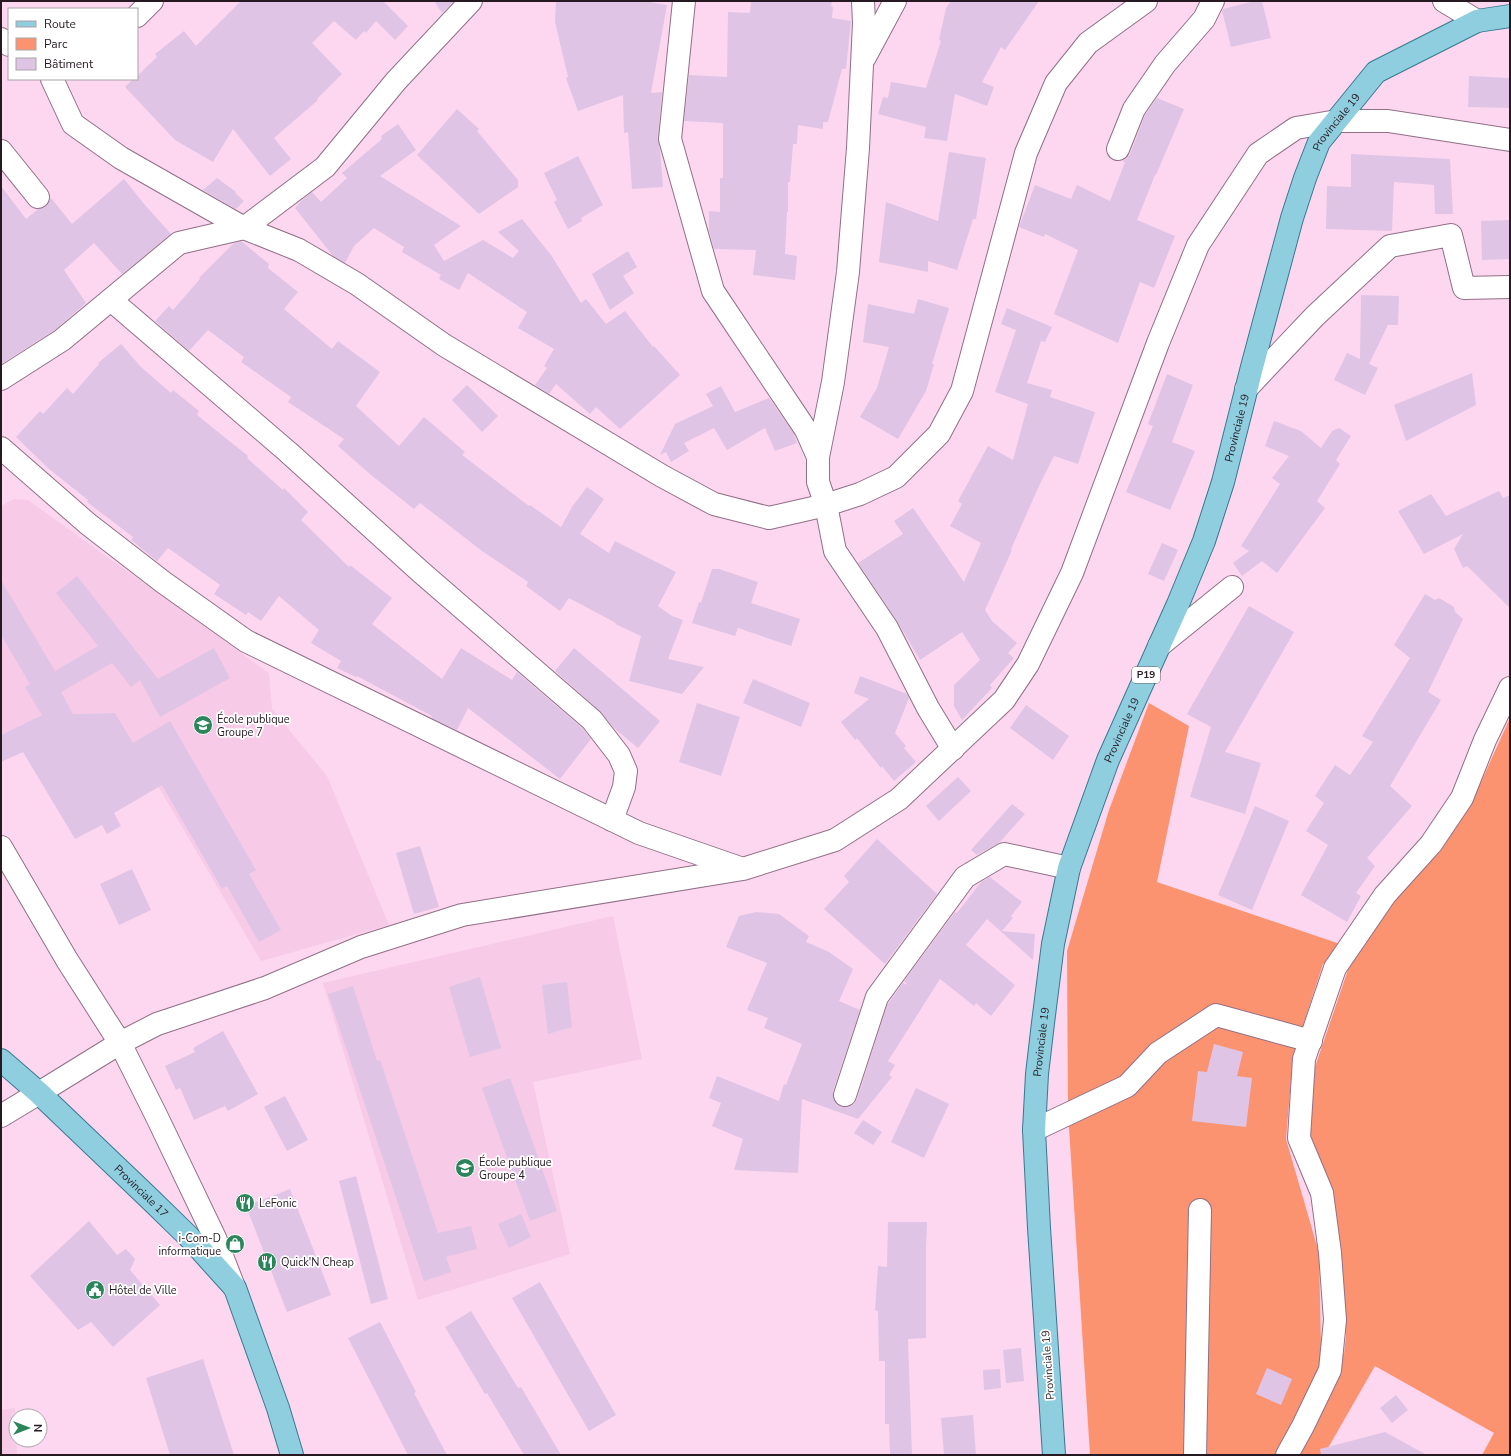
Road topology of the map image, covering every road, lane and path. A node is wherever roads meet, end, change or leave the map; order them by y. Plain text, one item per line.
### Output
1 (152, 1) edge
2 (471, 1) edge
3 (684, 1) edge
4 (863, 1) edge
5 (895, 1) edge
6 (1146, 1) edge
7 (1213, 1) edge
8 (1444, 1) edge
9 (138, 15) edge
10 (1510, 16) edge
11 (1477, 21) junction
12 (862, 64) junction
13 (52, 80) edge
14 (1336, 121) junction
15 (1510, 140) edge
16 (1118, 149) dead end
17 (1, 151) edge
18 (38, 197) dead end
19 (244, 228) junction
20 (1510, 287) edge
21 (111, 300) junction
22 (1, 379) edge
23 (1246, 390) junction
24 (1, 448) edge
25 (818, 457) junction
26 (826, 505) junction
27 (1232, 587) dead end
28 (1159, 646) junction
29 (1510, 688) edge
30 (953, 749) junction
31 (612, 820) junction
32 (1, 847) edge
33 (1069, 868) junction
34 (743, 869) junction
35 (1311, 1040) junction
36 (120, 1043) junction
37 (1, 1060) edge
38 (39, 1093) junction
39 (845, 1095) dead end
40 (1, 1116) edge
41 (1034, 1130) junction
42 (1200, 1210) dead end
43 (235, 1288) junction
44 (292, 1455) edge
45 (1054, 1455) edge
46 (1195, 1455) edge
47 (1287, 1455) edge

1 - 9 street
2 - 19 street
3 - 25 street
4 - 12 street
5 - 12 street
6 - 26 street
7 - 16 street
8 - 11 street
10 - 11 main road, Provinciale 19 / P19
11 - 14 main road, Provinciale 19 / P19
12 - 25 street
13 - 19 street
14 - 15 street
14 - 23 main road, Provinciale 19 / P19
14 - 30 street
17 - 18 street
19 - 21 street
19 - 26 street
20 - 23 street
21 - 22 street
21 - 31 street
23 - 28 main road, Provinciale 19 / P19
24 - 31 street
25 - 26 street
26 - 30 street
27 - 28 street
28 - 33 main road, Provinciale 19 / P19
29 - 35 street
30 - 34 street
31 - 34 street
32 - 36 street
33 - 39 street
33 - 41 main road, Provinciale 19 / P19
34 - 36 street
35 - 41 street
35 - 47 street
36 - 38 street
36 - 43 street
37 - 38 main road, Provinciale 17
38 - 40 street
38 - 43 main road, Provinciale 17
41 - 45 main road, Provinciale 19 / P19
42 - 46 street
43 - 44 main road, Provinciale 17

